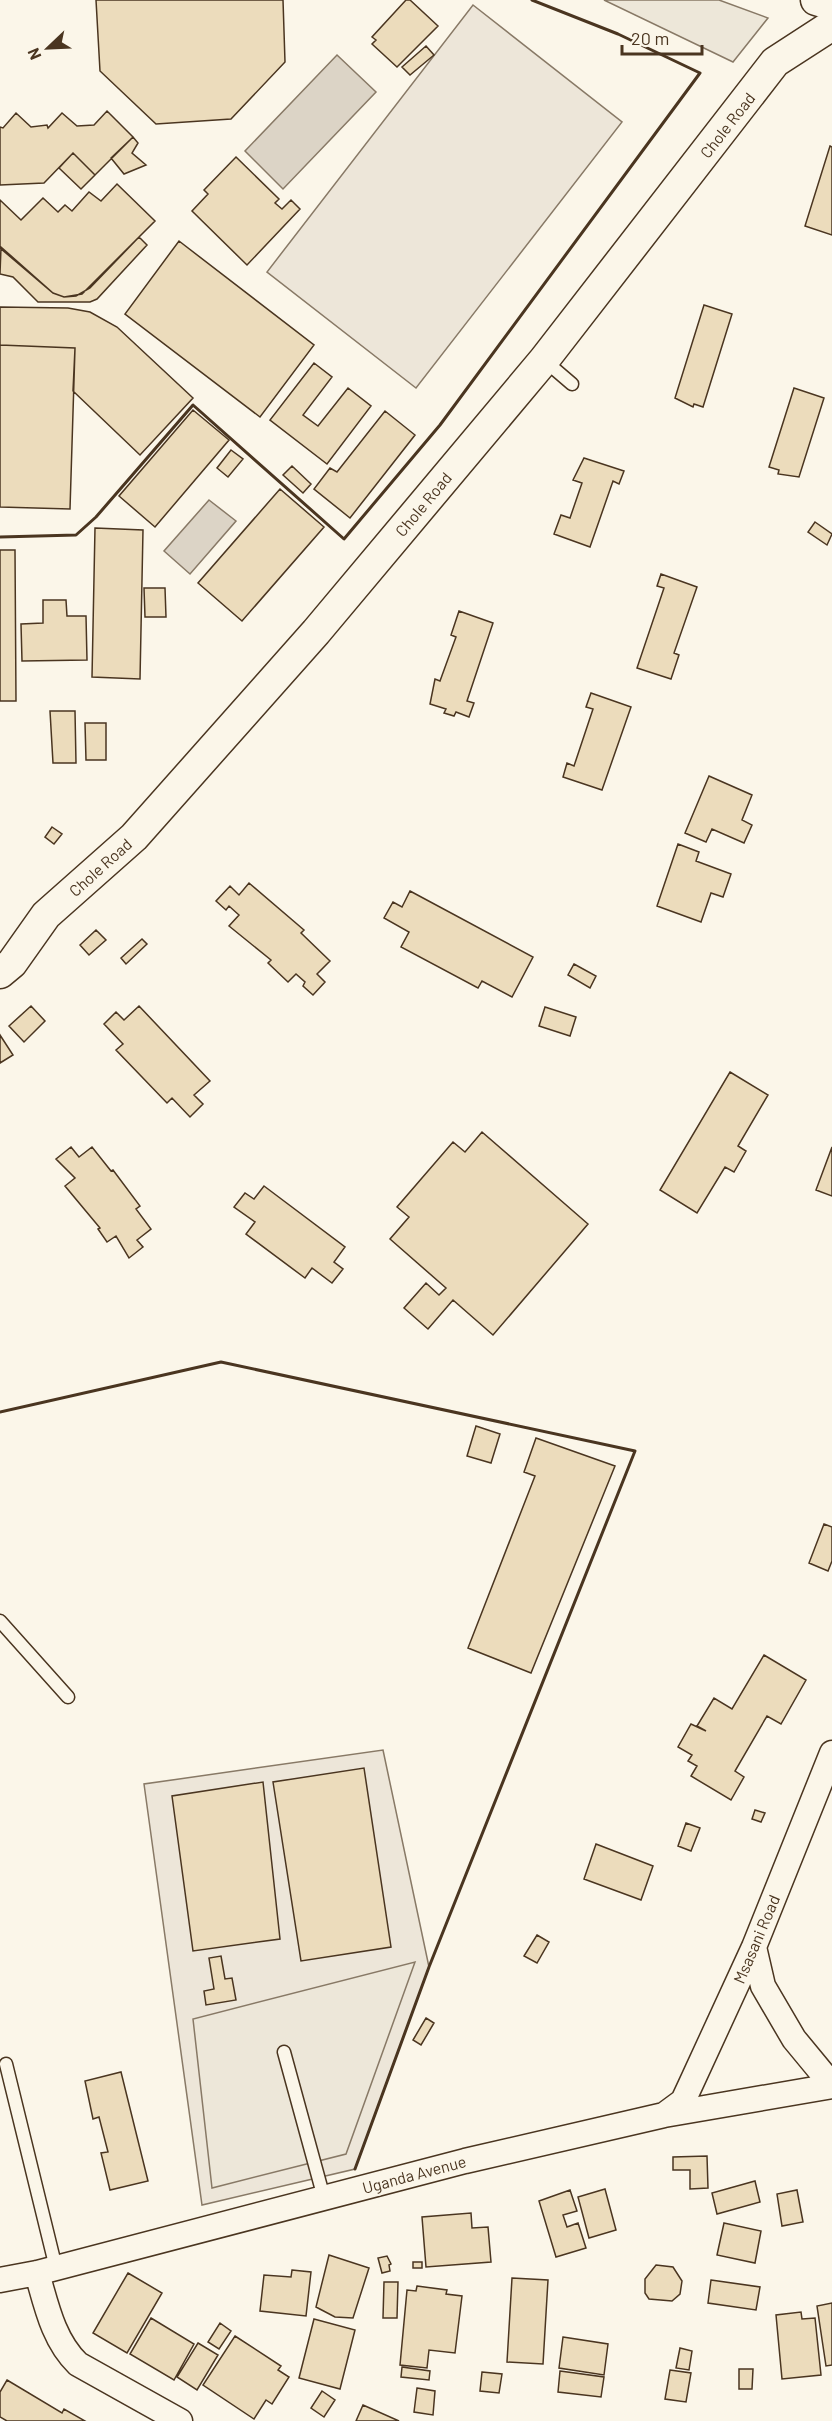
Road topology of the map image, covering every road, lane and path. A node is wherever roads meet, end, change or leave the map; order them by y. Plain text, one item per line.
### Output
1 (816, 0) edge
2 (832, 5) edge
3 (832, 25) edge
4 (544, 360) junction
5 (573, 384) dead end
6 (0, 973) edge
7 (0, 1621) edge
8 (68, 1697) dead end
9 (832, 1753) edge
10 (754, 1947) junction
11 (284, 2052) dead end
12 (6, 2064) dead end
13 (832, 2086) edge
14 (664, 2115) junction
15 (324, 2198) junction
16 (46, 2270) junction
17 (0, 2280) edge
18 (180, 2421) edge

1 - 2 street
3 - 4 street, Chole Road
4 - 5 lane
4 - 6 street, Chole Road
7 - 8 lane
9 - 10 street, Msasani Road
10 - 13 street
10 - 14 street, Msasani Road
11 - 15 lane
12 - 16 lane
13 - 14 street, Uganda Avenue
14 - 15 street, Uganda Avenue
15 - 16 street, Uganda Avenue
16 - 17 street, Uganda Avenue
16 - 18 street

